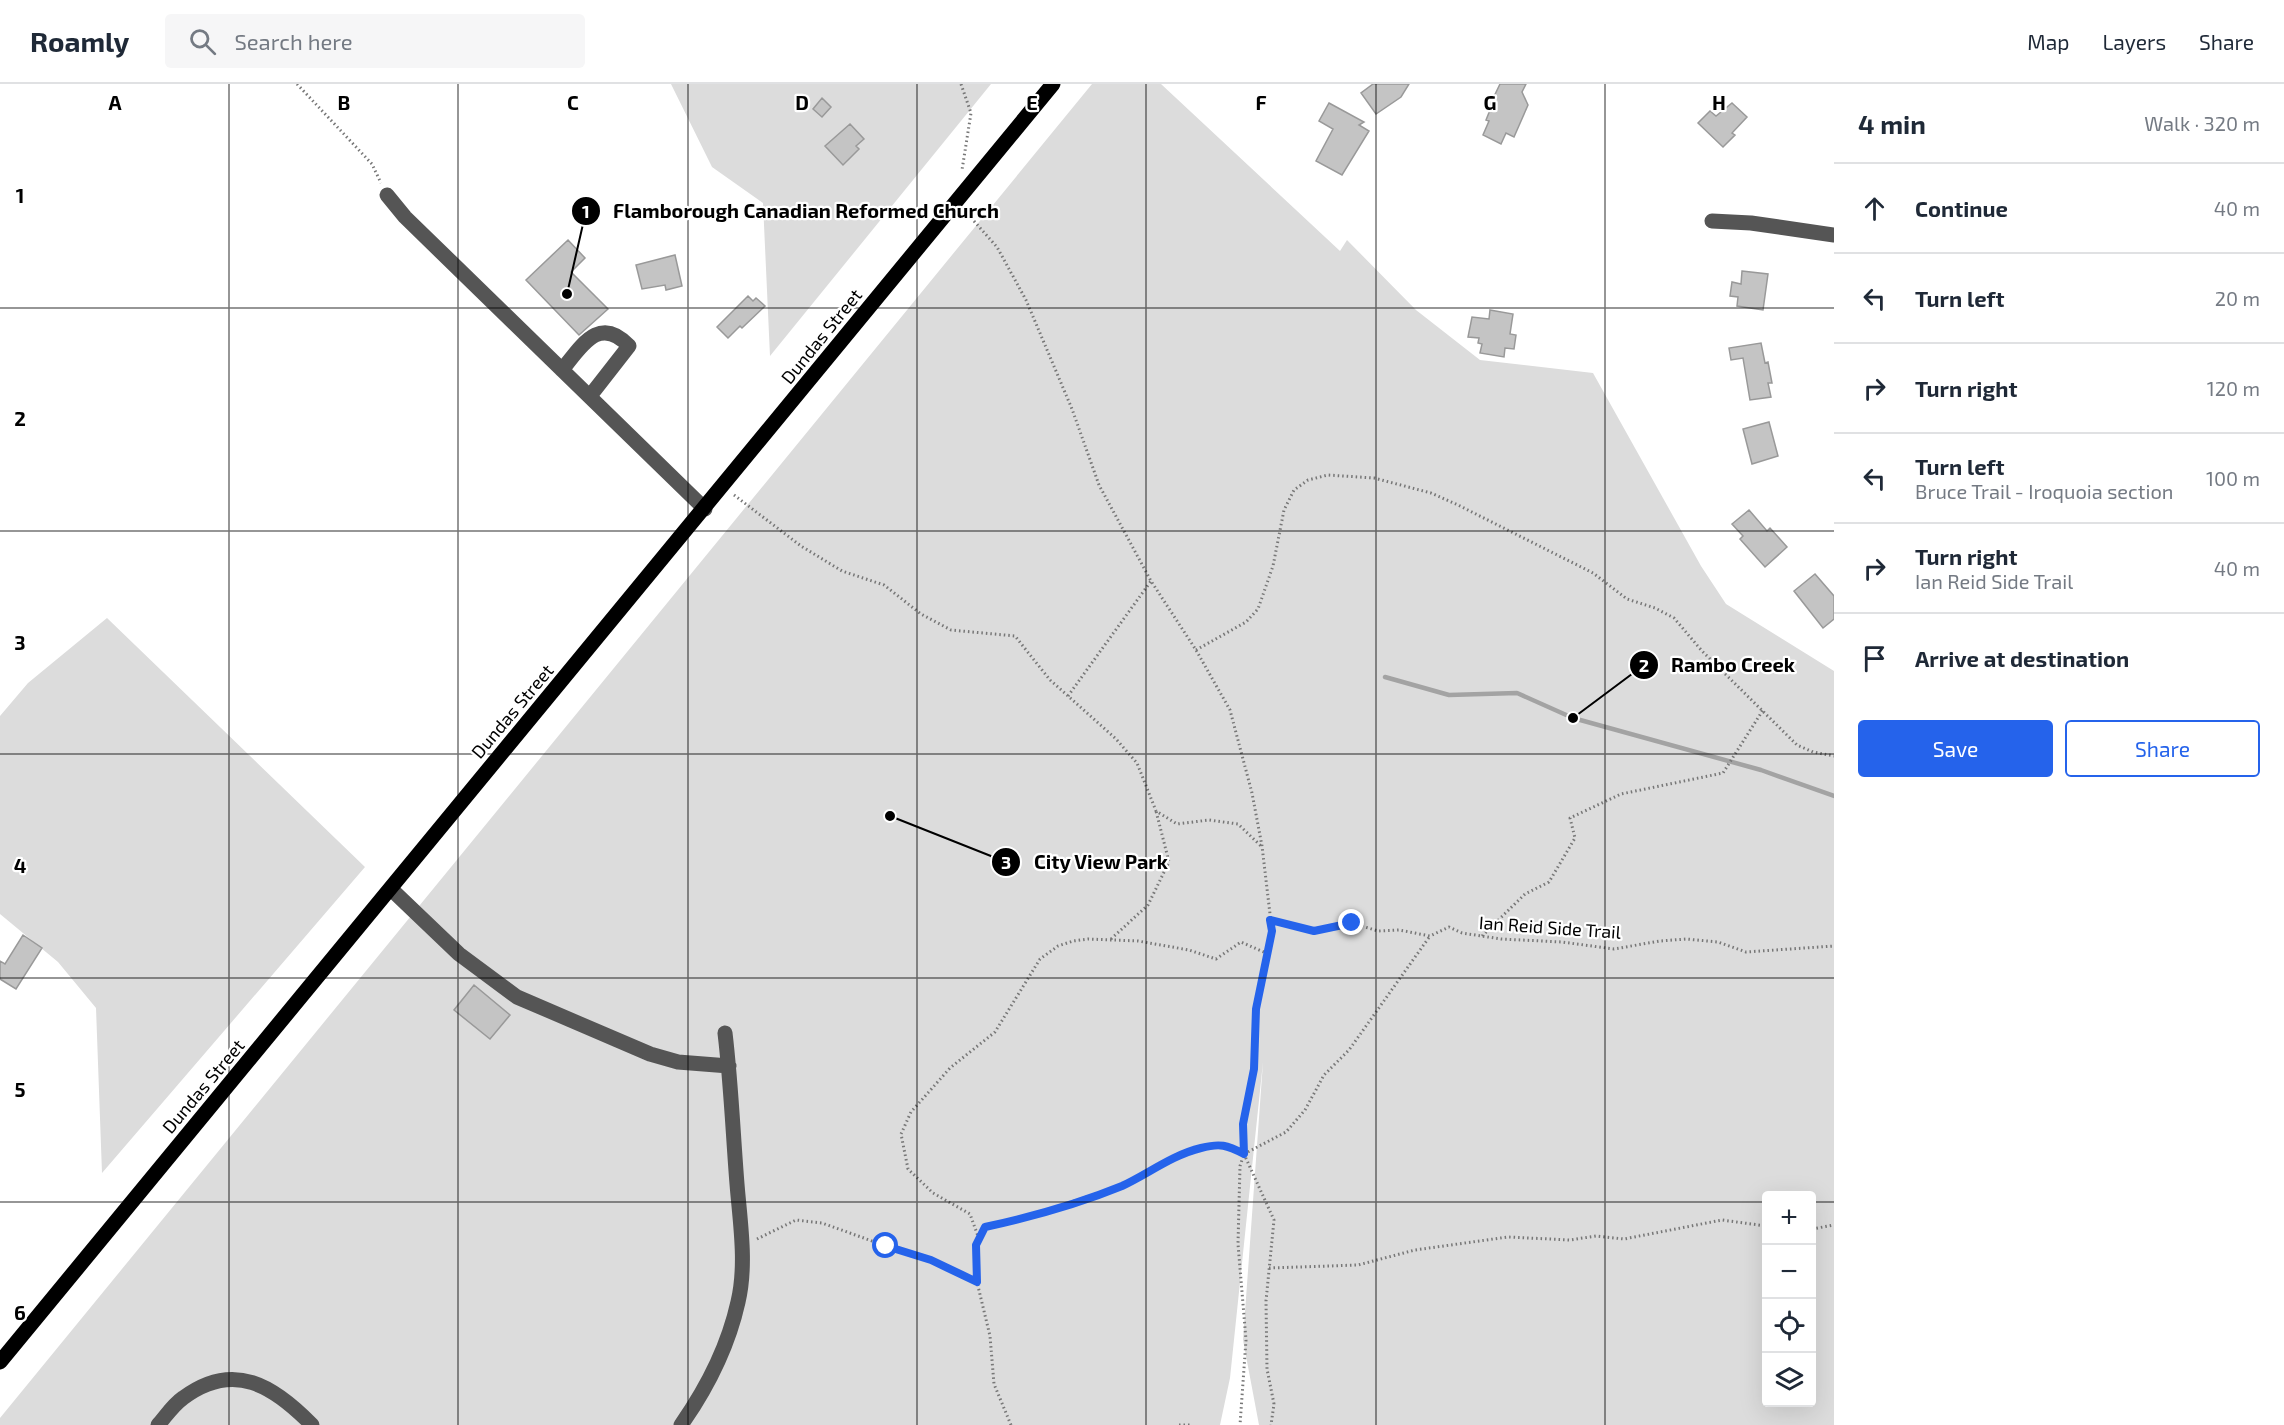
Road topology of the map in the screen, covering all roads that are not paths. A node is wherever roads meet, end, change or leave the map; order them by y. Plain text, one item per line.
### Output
1 (1053, 84) edge
2 (387, 195) road end
3 (1712, 221) dead end
4 (1834, 236) edge
5 (562, 370) junction
6 (590, 396) junction
7 (705, 509) junction
8 (391, 890) junction
9 (725, 1033) dead end
10 (729, 1066) junction
11 (0, 1362) edge
12 (158, 1425) edge
13 (312, 1425) edge
14 (681, 1425) edge

1 - 7 main road, Dundas Street
2 - 5 street
3 - 4 street
5 - 6 street
5 - 6 street
6 - 7 street
7 - 8 main road, Dundas Street
8 - 10 street
8 - 11 main road, Dundas Street
9 - 10 street
10 - 14 street
12 - 13 street

